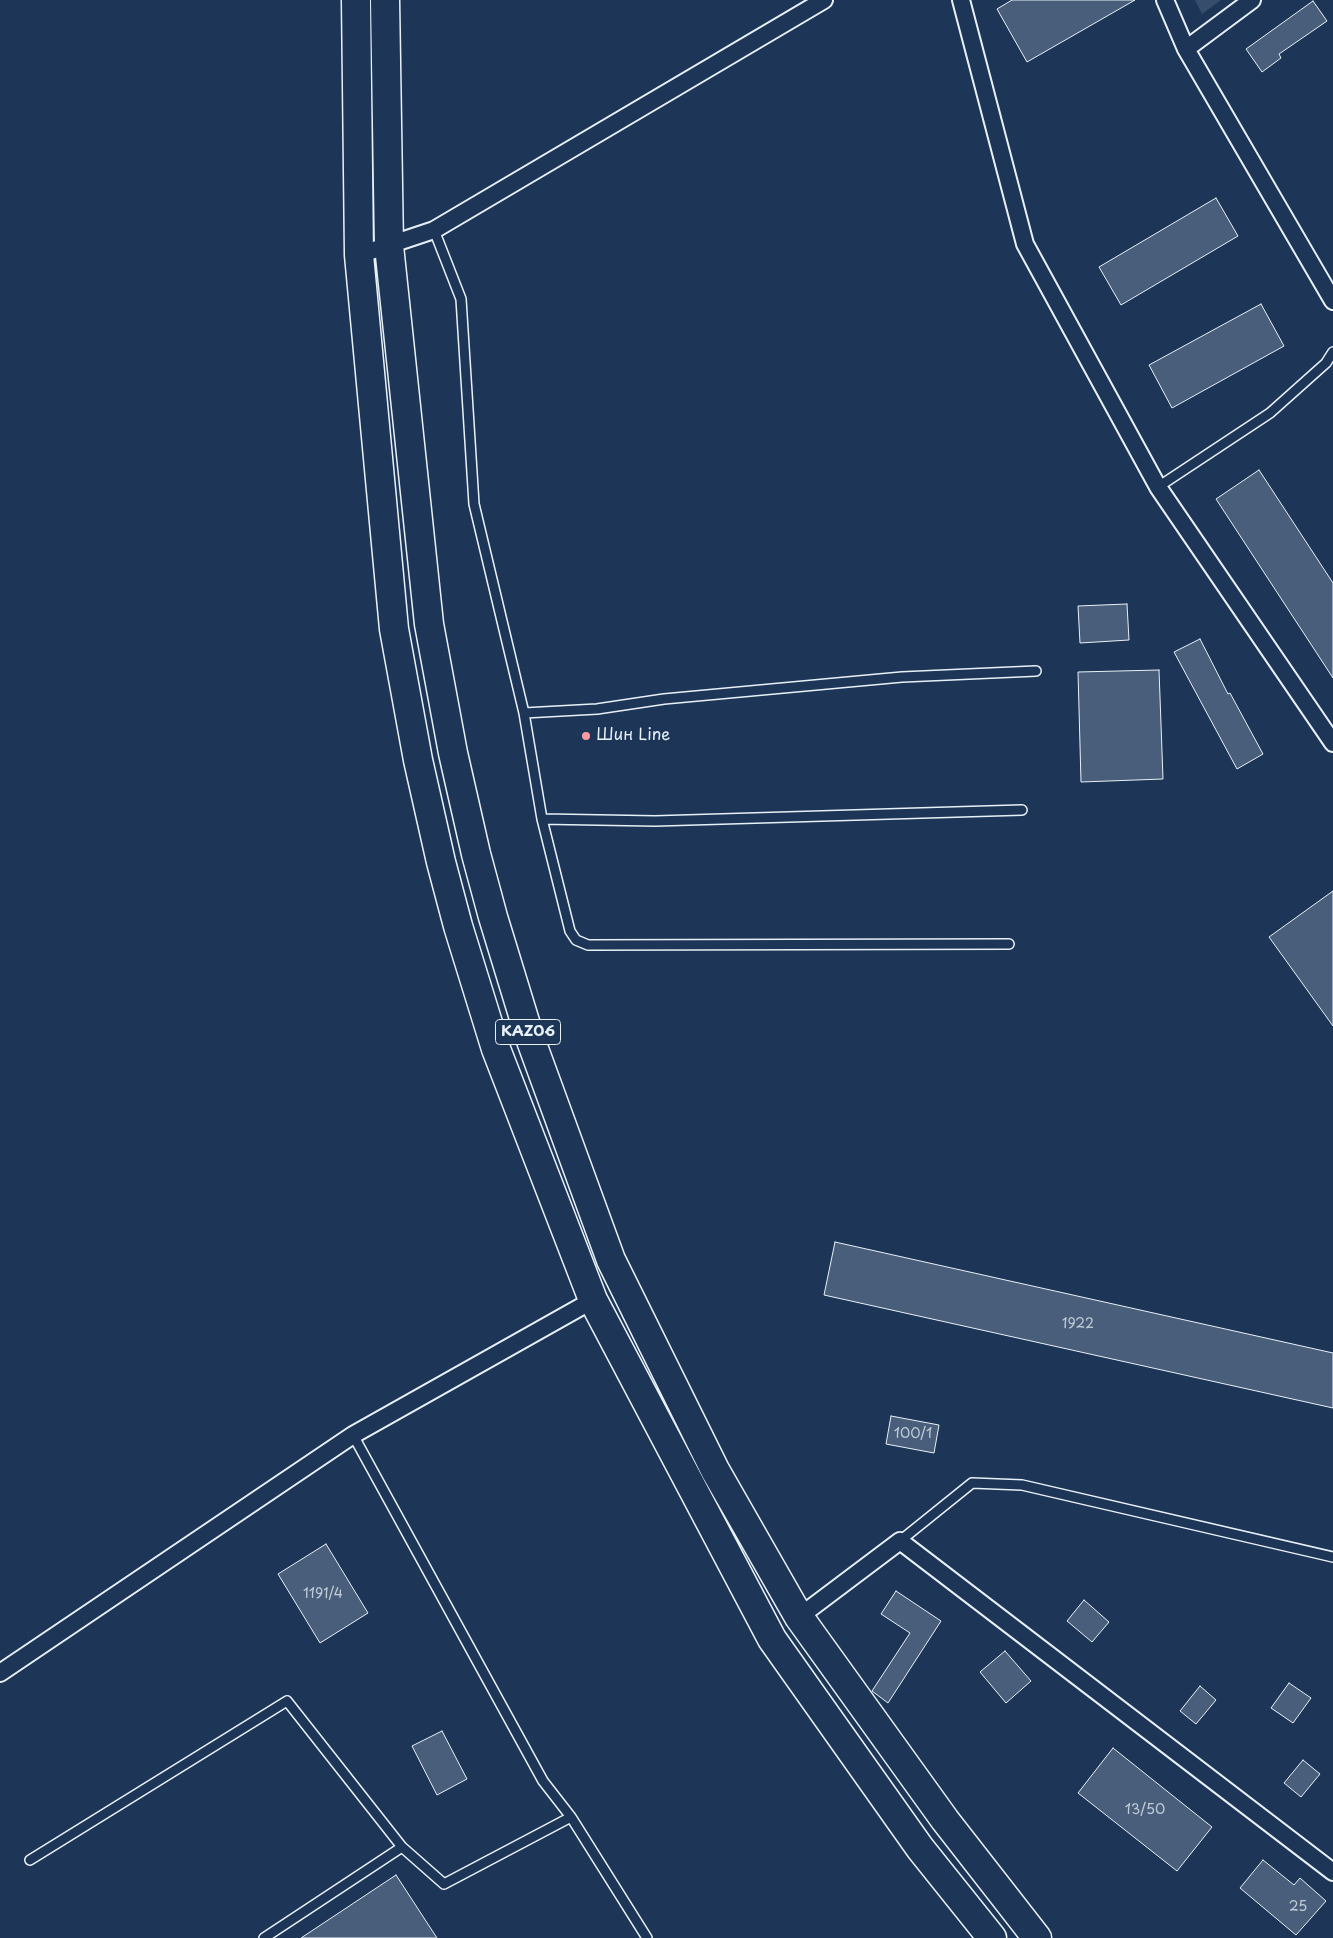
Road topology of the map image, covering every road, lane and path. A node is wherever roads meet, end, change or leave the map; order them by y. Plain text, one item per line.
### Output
1 (356, 0) edge
2 (385, 0) edge
3 (824, 0) edge
4 (961, 0) edge
5 (1165, 0) edge
6 (1252, 0) edge
7 (1186, 49) junction
8 (434, 230) junction
9 (389, 246) junction
10 (359, 255) junction
11 (1333, 301) edge
12 (1333, 352) edge
13 (1158, 487) junction
14 (1036, 671) dead end
15 (524, 713) junction
16 (1333, 743) edge
17 (1022, 810) dead end
18 (542, 819) junction
19 (1009, 944) dead end
20 (593, 1300) junction
21 (352, 1435) junction
22 (900, 1541) junction
23 (1333, 1557) edge
24 (799, 1617) junction
25 (0, 1672) edge
26 (571, 1817) junction
27 (402, 1848) junction
28 (30, 1860) dead end
29 (1333, 1872) edge
30 (264, 1938) edge
31 (647, 1938) edge
32 (992, 1938) edge
33 (1037, 1938) edge

1 - 10 highway, KАZ06
2 - 9 highway, KАZ06
3 - 8 street
4 - 13 street
5 - 7 street
6 - 7 street
7 - 11 street
8 - 9 street
8 - 15 lane
9 - 10 street
9 - 24 highway, KАZ06
10 - 20 highway, KАZ06
12 - 13 lane
13 - 16 street
14 - 15 lane
15 - 18 lane
17 - 18 lane
18 - 19 lane
20 - 21 street
20 - 32 highway, KАZ06
21 - 25 street
21 - 26 lane
22 - 23 lane
22 - 24 street
22 - 29 street
24 - 33 highway, KАZ06
26 - 27 lane
26 - 31 lane
27 - 28 lane
27 - 30 lane

